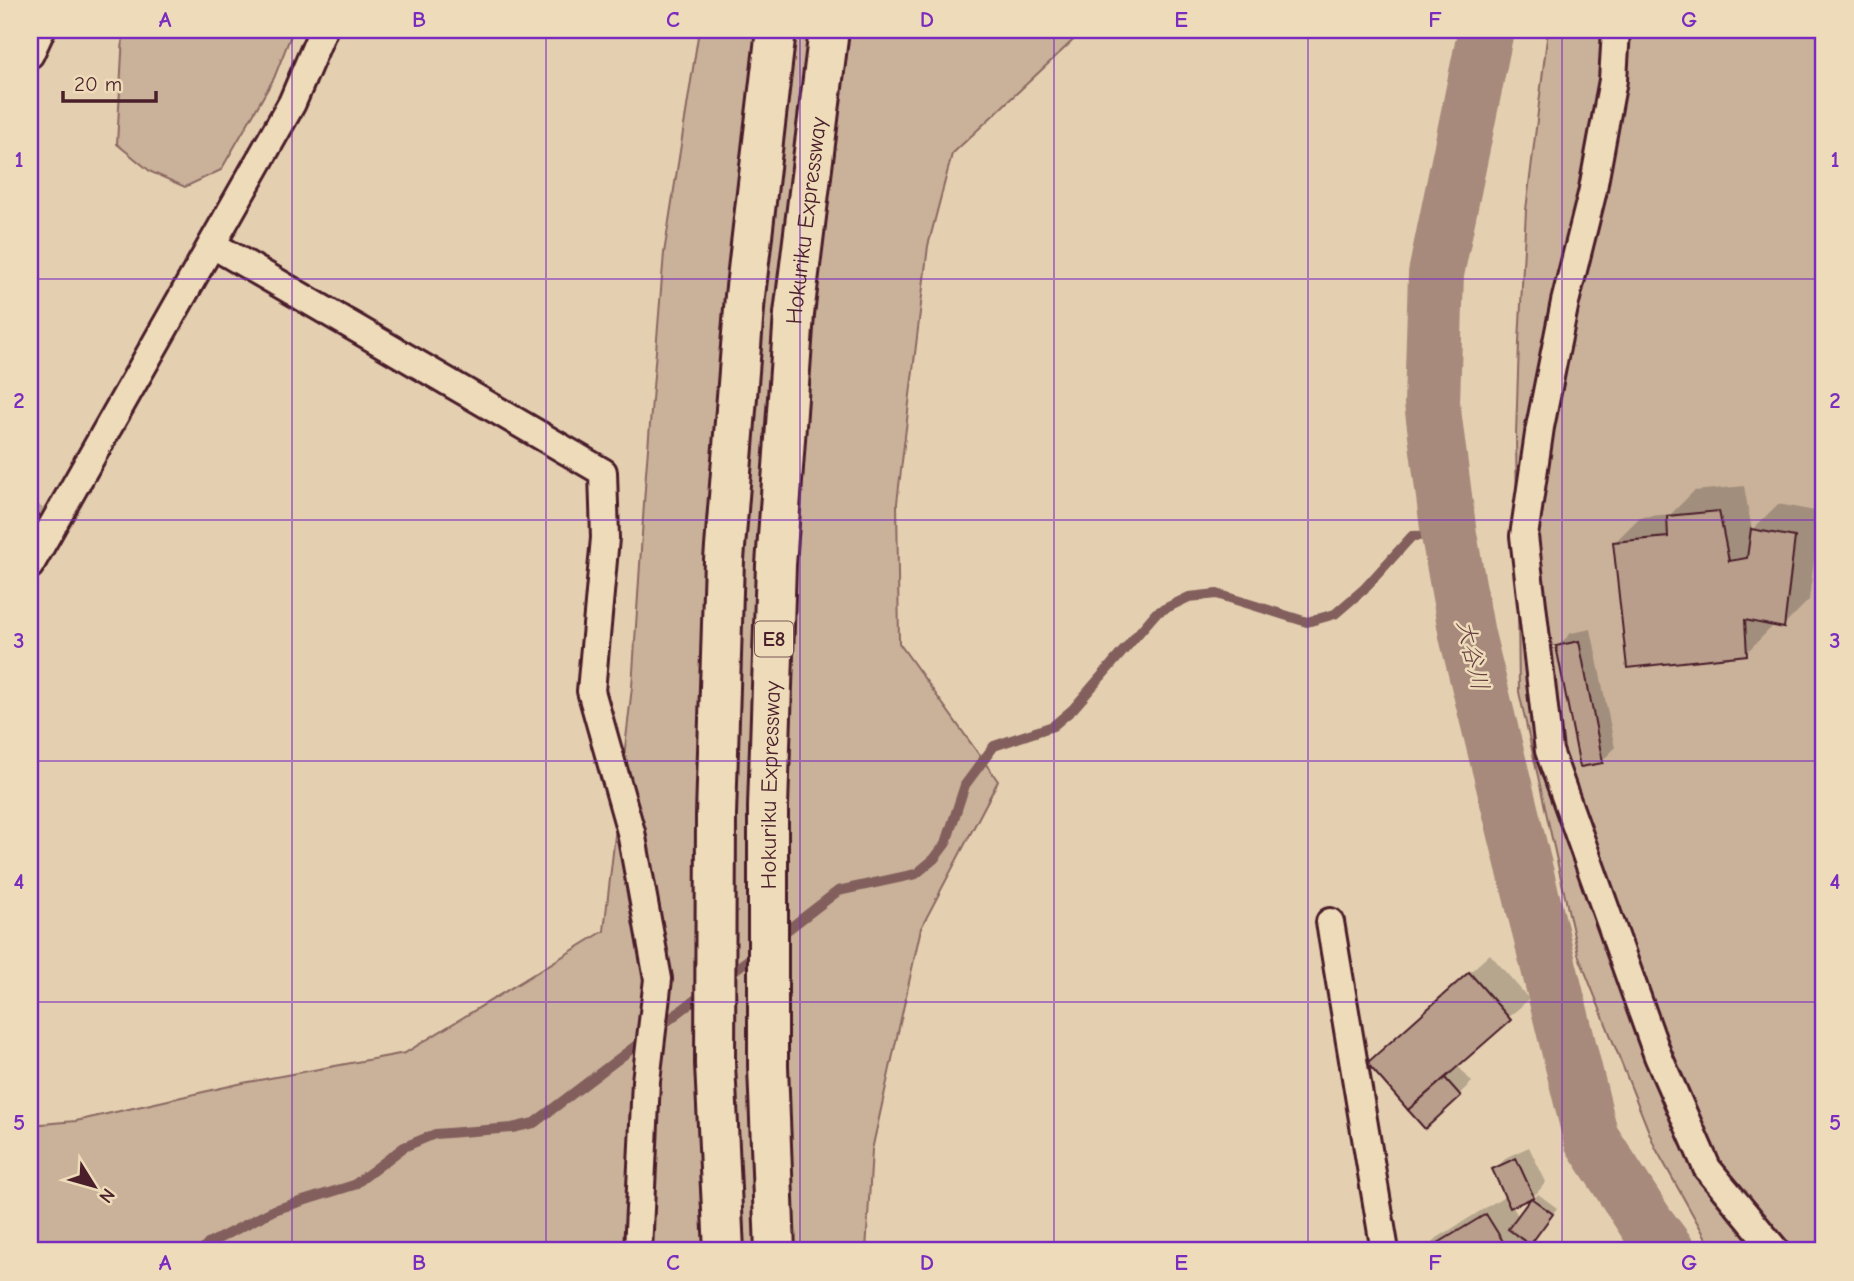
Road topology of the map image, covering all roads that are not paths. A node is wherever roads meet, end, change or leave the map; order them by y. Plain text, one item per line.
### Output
1 (41, 30) edge
2 (323, 30) edge
3 (776, 30) edge
4 (829, 30) edge
5 (1616, 30) edge
6 (30, 54) edge
7 (213, 245) junction
8 (30, 565) edge
9 (1331, 922) dead end
10 (638, 1251) edge
11 (724, 1251) edge
12 (775, 1251) edge
13 (1385, 1251) edge
14 (1776, 1251) edge

1 - 6 street
2 - 7 street
3 - 11 highway, E8
4 - 12 highway, Hokuriku Expressway / E8
5 - 14 street
7 - 8 street
7 - 10 street
9 - 13 street

